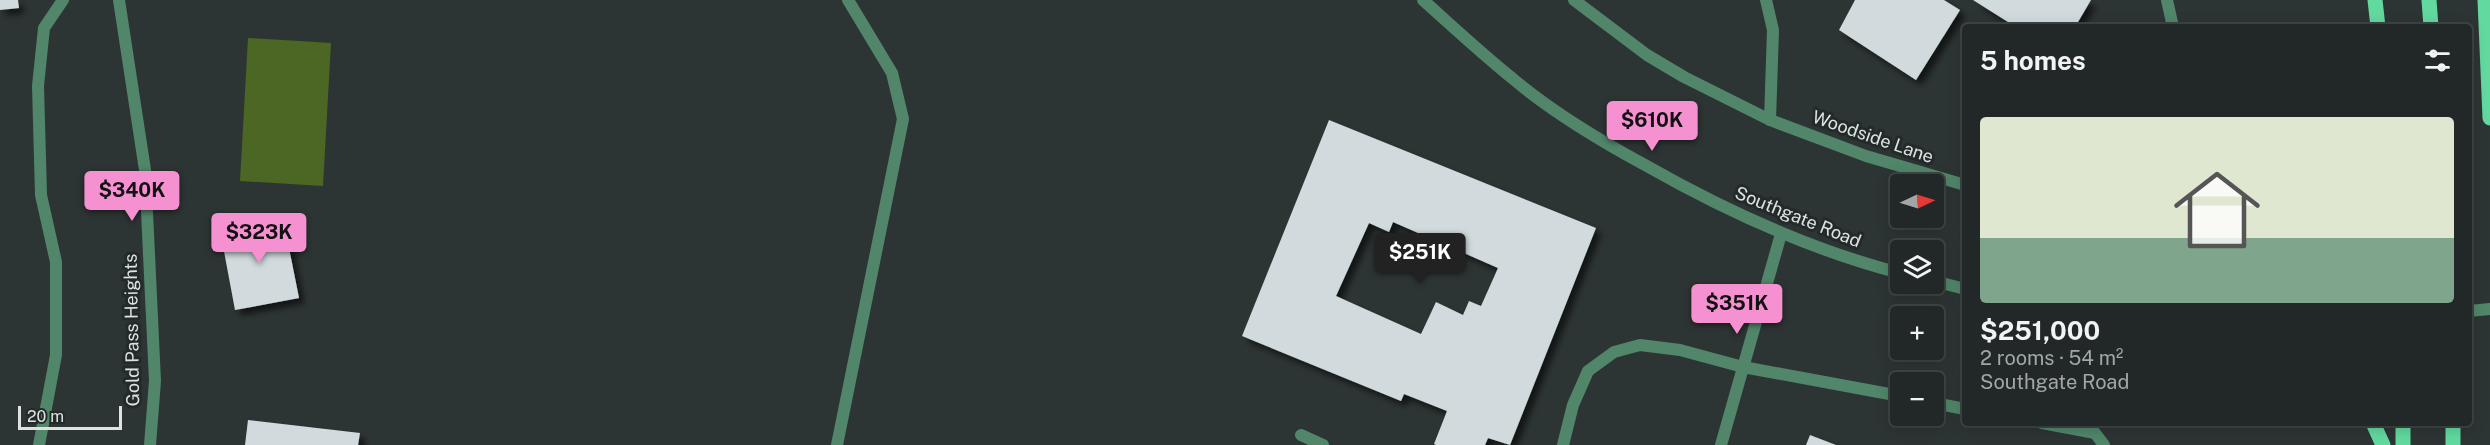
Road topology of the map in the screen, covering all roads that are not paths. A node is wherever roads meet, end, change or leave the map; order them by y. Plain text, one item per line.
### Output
1 (63, 0) edge
2 (119, 0) edge
3 (848, 0) edge
4 (1423, 0) edge
5 (1574, 0) edge
6 (1766, 0) edge
7 (2167, 0) edge
8 (2375, 0) edge
9 (2429, 0) edge
10 (2487, 12) edge
11 (2172, 24) edge
12 (2378, 24) edge
13 (2431, 24) edge
14 (2490, 118) edge
15 (1770, 120) junction
16 (1962, 184) edge
17 (1781, 234) junction
18 (1890, 270) edge
19 (1944, 284) edge
20 (1962, 288) edge
21 (2490, 309) edge
22 (2472, 311) edge
23 (1743, 367) junction
24 (1890, 394) edge
25 (1944, 405) edge
26 (1962, 408) edge
27 (2058, 426) edge
28 (2374, 426) edge
29 (2403, 426) edge
30 (2453, 426) edge
31 (1301, 435) dead end
32 (39, 445) edge
33 (150, 445) edge
34 (837, 445) edge
35 (1323, 445) edge
36 (1563, 445) edge
37 (1721, 445) edge
38 (2104, 445) edge
39 (2383, 445) edge
40 (2403, 445) edge
41 (2453, 445) edge

1 - 32 street
2 - 33 street, Gold Pass Heights
3 - 34 street
4 - 17 street, Southgate Road
5 - 15 street, Woodside Lane
6 - 15 street
7 - 11 street
8 - 12 main road
9 - 13 main road
10 - 14 main road
15 - 16 street, Woodside Lane
17 - 18 street, Southgate Road
17 - 23 street
19 - 20 street
21 - 22 street
23 - 24 street
23 - 36 street
23 - 37 street
25 - 26 street
27 - 38 street
28 - 39 main road
29 - 40 main road
30 - 41 main road
31 - 35 street

